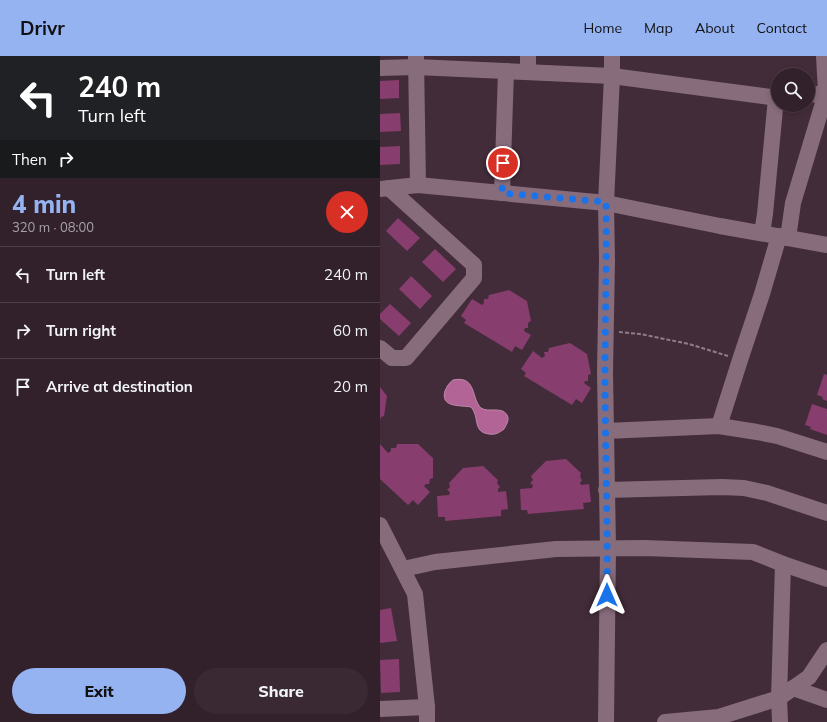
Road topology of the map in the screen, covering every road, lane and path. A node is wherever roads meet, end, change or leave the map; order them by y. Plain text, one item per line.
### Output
1 (528, 56) edge
2 (612, 56) edge
3 (824, 56) edge
4 (416, 61) edge
5 (473, 63) edge
6 (380, 68) edge
7 (506, 71) junction
8 (528, 72) junction
9 (612, 76) junction
10 (827, 93) edge
11 (815, 94) edge
12 (771, 97) edge
13 (776, 112) edge
14 (418, 185) junction
15 (384, 189) edge
16 (502, 193) junction
17 (606, 202) junction
18 (762, 233) junction
19 (783, 237) junction
20 (827, 245) edge
21 (606, 333) junction
22 (380, 348) edge
23 (740, 360) junction
24 (719, 426) junction
25 (606, 431) junction
26 (827, 452) edge
27 (606, 490) junction
28 (827, 514) edge
29 (380, 525) edge
30 (608, 548) junction
31 (783, 564) junction
32 (403, 569) junction
33 (827, 579) edge
34 (827, 650) edge
35 (794, 688) junction
36 (779, 698) junction
37 (827, 700) edge
38 (380, 709) edge
39 (427, 715) edge
40 (719, 720) edge
41 (606, 722) edge
42 (665, 722) edge
43 (780, 722) edge

1 - 8 street
2 - 9 street
3 - 10 street
4 - 5 street
4 - 6 street
4 - 14 street
5 - 7 street
7 - 8 street
7 - 16 street
8 - 9 street
9 - 12 street
9 - 17 street
10 - 11 street
10 - 19 street
13 - 18 street
14 - 15 street
14 - 16 street
15 - 22 street
16 - 17 street
17 - 18 street
17 - 21 street
18 - 19 street
19 - 20 street
19 - 23 street
21 - 23 path
21 - 25 street
23 - 24 street
24 - 25 street
24 - 26 street
25 - 27 street
27 - 28 street
27 - 30 street
29 - 32 street
30 - 31 street
30 - 32 street
30 - 41 street
31 - 33 street
31 - 36 street
32 - 39 street
34 - 35 street
35 - 36 street
35 - 37 street
36 - 40 street
36 - 43 street
38 - 39 street
40 - 42 street

